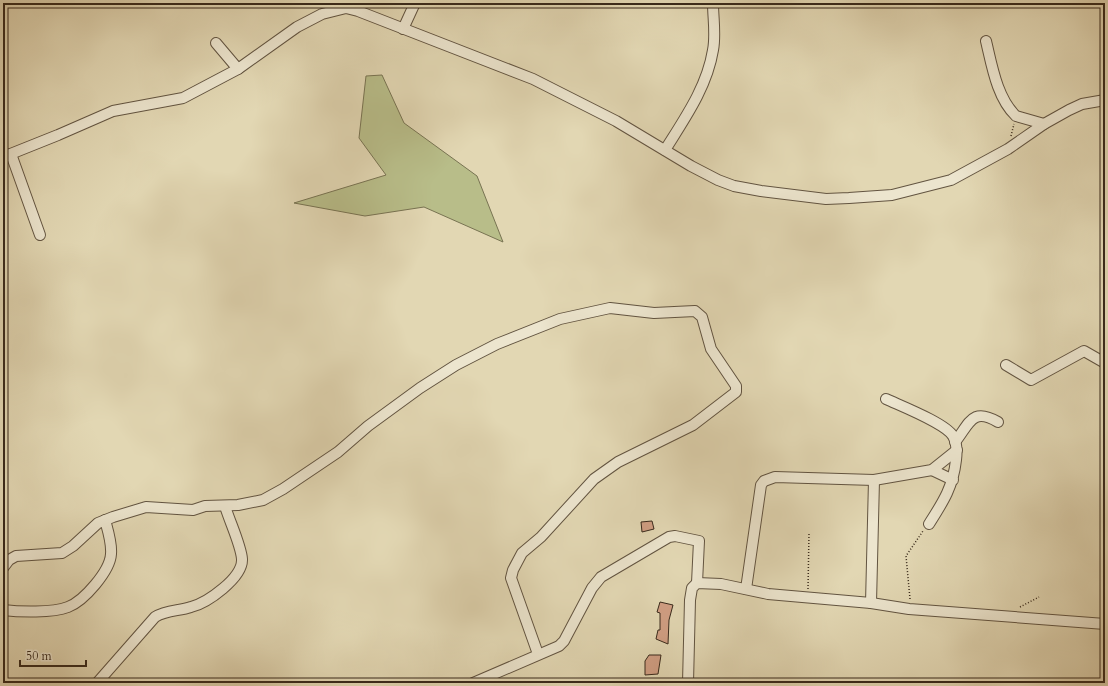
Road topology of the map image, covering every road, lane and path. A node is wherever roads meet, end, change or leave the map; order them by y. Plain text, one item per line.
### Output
1 (415, 3) edge
2 (713, 3) edge
3 (403, 29) junction
4 (986, 41) dead end
5 (216, 43) dead end
6 (238, 69) junction
7 (1105, 100) edge
8 (1016, 116) junction
9 (1044, 124) junction
10 (1008, 149) junction
11 (665, 150) junction
12 (7, 156) edge
13 (40, 235) dead end
14 (1105, 363) edge
15 (1006, 365) dead end
16 (886, 399) dead end
17 (998, 422) dead end
18 (956, 446) junction
19 (932, 470) junction
20 (874, 480) junction
21 (954, 480) junction
22 (225, 506) junction
23 (105, 520) junction
24 (929, 524) joint
25 (809, 533) dead end
26 (3, 568) edge
27 (697, 583) junction
28 (746, 589) junction
29 (808, 597) junction
30 (1039, 597) dead end
31 (871, 603) junction
32 (909, 609) junction
33 (3, 610) edge
34 (1010, 617) junction
35 (1105, 624) edge
36 (538, 654) junction
37 (97, 683) edge
38 (473, 683) edge
39 (688, 683) edge

1 - 3 street
2 - 11 street
3 - 6 street
3 - 11 street
4 - 8 street
5 - 6 street
6 - 12 street
7 - 9 street
8 - 9 street
8 - 10 path
9 - 10 street
10 - 11 street
12 - 13 street
14 - 15 street
16 - 18 street
17 - 18 street
18 - 19 street
18 - 21 street
19 - 20 street
19 - 21 street
20 - 28 street
20 - 31 street
21 - 24 street
22 - 23 street
22 - 36 street
22 - 37 street
23 - 26 street
23 - 33 street
24 - 32 path
25 - 29 path
27 - 28 street
27 - 36 street
27 - 39 street
28 - 29 street
29 - 31 street
30 - 34 path
31 - 32 street
32 - 34 street
34 - 35 street
36 - 38 street

